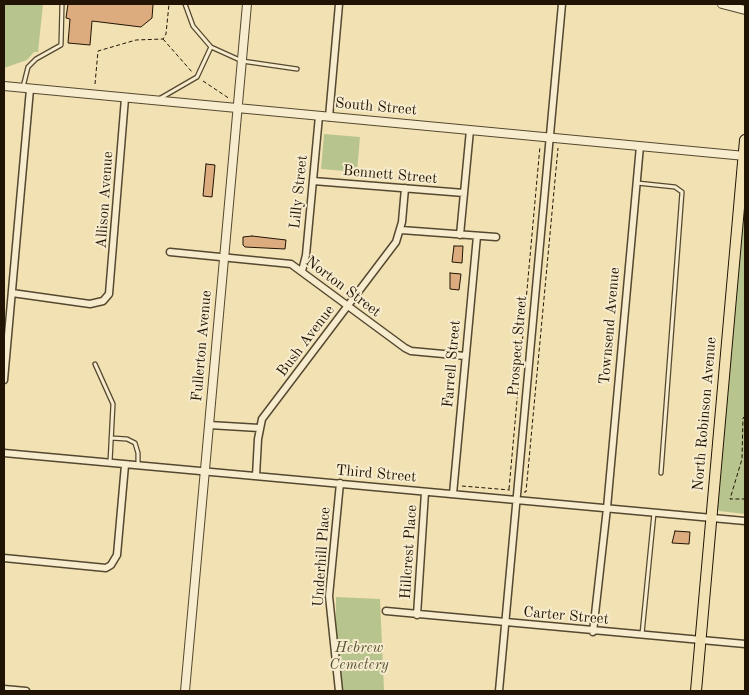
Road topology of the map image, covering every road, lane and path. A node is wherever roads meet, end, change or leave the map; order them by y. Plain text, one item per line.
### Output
1 (62, 4) edge
2 (169, 4) edge
3 (185, 4) edge
4 (247, 4) edge
5 (339, 4) edge
6 (562, 4) edge
7 (722, 4) edge
8 (745, 10) edge
9 (211, 47) junction
10 (242, 61) junction
11 (297, 69) dead end
12 (95, 84) dead end
13 (4, 86) edge
14 (26, 88) junction
15 (125, 98) junction
16 (156, 101) junction
17 (238, 108) junction
18 (319, 116) junction
19 (329, 117) junction
20 (470, 130) junction
21 (549, 138) junction
22 (745, 140) edge
23 (540, 146) dead end
24 (640, 146) junction
25 (558, 148) dead end
26 (745, 156) edge
27 (744, 174) edge
28 (313, 181) junction
29 (636, 183) junction
30 (405, 188) junction
31 (464, 194) junction
32 (401, 230) junction
33 (460, 235) junction
34 (477, 236) junction
35 (496, 238) dead end
36 (170, 252) dead end
37 (223, 258) junction
38 (302, 271) junction
39 (12, 293) junction
40 (348, 306) junction
41 (465, 356) junction
42 (95, 364) dead end
43 (4, 380) edge
44 (745, 416) edge
45 (209, 424) junction
46 (259, 428) junction
47 (111, 438) junction
48 (4, 454) edge
49 (110, 463) junction
50 (125, 465) junction
51 (138, 466) junction
52 (204, 472) junction
53 (661, 473) dead end
54 (256, 476) junction
55 (340, 484) junction
56 (461, 486) dead end
57 (509, 490) junction
58 (517, 491) junction
59 (425, 492) junction
60 (526, 492) dead end
61 (453, 494) junction
62 (745, 499) edge
63 (516, 500) junction
64 (606, 508) junction
65 (654, 513) junction
66 (711, 518) junction
67 (745, 521) edge
68 (4, 558) edge
69 (386, 611) dead end
70 (417, 615) junction
71 (504, 623) junction
72 (593, 632) junction
73 (642, 636) junction
74 (701, 640) junction
75 (745, 644) edge
76 (4, 689) edge
77 (26, 691) edge
78 (185, 691) edge
79 (339, 691) edge
80 (499, 691) edge
81 (696, 691) edge

1 - 14 lane
2 - 12 path
3 - 9 lane
4 - 10 street, Fullerton Avenue
5 - 19 street
6 - 21 street, Prospect Street
7 - 8 street
9 - 10 lane
9 - 16 lane
10 - 11 lane
10 - 17 street, Fullerton Avenue
13 - 14 street, South Street
14 - 15 street, South Street
14 - 39 street
15 - 16 street, South Street
15 - 39 street, Allison Avenue
16 - 17 street, South Street
17 - 18 street, South Street
17 - 37 street, Fullerton Avenue
18 - 19 street, South Street
18 - 28 street, Lilly Street
19 - 20 street, South Street
20 - 21 street, South Street
20 - 31 street
21 - 24 street, South Street
21 - 58 street, Prospect Street
22 - 26 highway, North Robinson Avenue
23 - 57 path
24 - 26 street, South Street
24 - 29 street, Townsend Avenue
25 - 60 path
26 - 27 highway, North Robinson Avenue
27 - 66 highway, North Robinson Avenue
28 - 30 street, Bennett Street
28 - 38 street, Lilly Street
29 - 53 lane
29 - 64 street, Townsend Avenue
30 - 31 street, Bennett Street
30 - 32 street, Bush Avenue
31 - 33 street
32 - 33 street
32 - 40 street, Bush Avenue
33 - 34 street
34 - 35 street
34 - 41 street, Farrell Street
36 - 37 street, Norton Street
37 - 38 street, Norton Street
37 - 45 street, Fullerton Avenue
38 - 40 street, Norton Street
39 - 43 street
40 - 41 street, Norton Street
40 - 46 street, Bush Avenue
41 - 61 street, Farrell Street
42 - 47 lane
44 - 62 path
45 - 46 street
45 - 52 street, Fullerton Avenue
46 - 54 street, Bush Avenue
47 - 49 lane
47 - 51 lane
48 - 49 street, Third Street
49 - 50 street, Third Street
50 - 51 street, Third Street
50 - 68 street
51 - 52 street, Third Street
52 - 54 street, Third Street
52 - 78 street, Fullerton Avenue
54 - 55 street, Third Street
55 - 59 street, Third Street
55 - 79 street, Underhill Place
56 - 57 path
57 - 58 path
58 - 63 street, Prospect Street
59 - 61 street, Third Street
59 - 70 street, Hillcrest Place
61 - 63 street, Third Street
63 - 64 street, Third Street
63 - 71 street, Prospect Street
64 - 65 street, Third Street
64 - 72 street, Townsend Avenue
65 - 66 street, Third Street
65 - 73 lane
66 - 67 street, Third Street
66 - 74 highway, North Robinson Avenue
69 - 70 street, Carter Street
70 - 71 street, Carter Street
71 - 72 street, Carter Street
71 - 80 street, Prospect Street
72 - 73 street, Carter Street
73 - 74 street, Carter Street
74 - 75 street, Carter Street
74 - 81 highway, North Robinson Avenue
76 - 77 street

